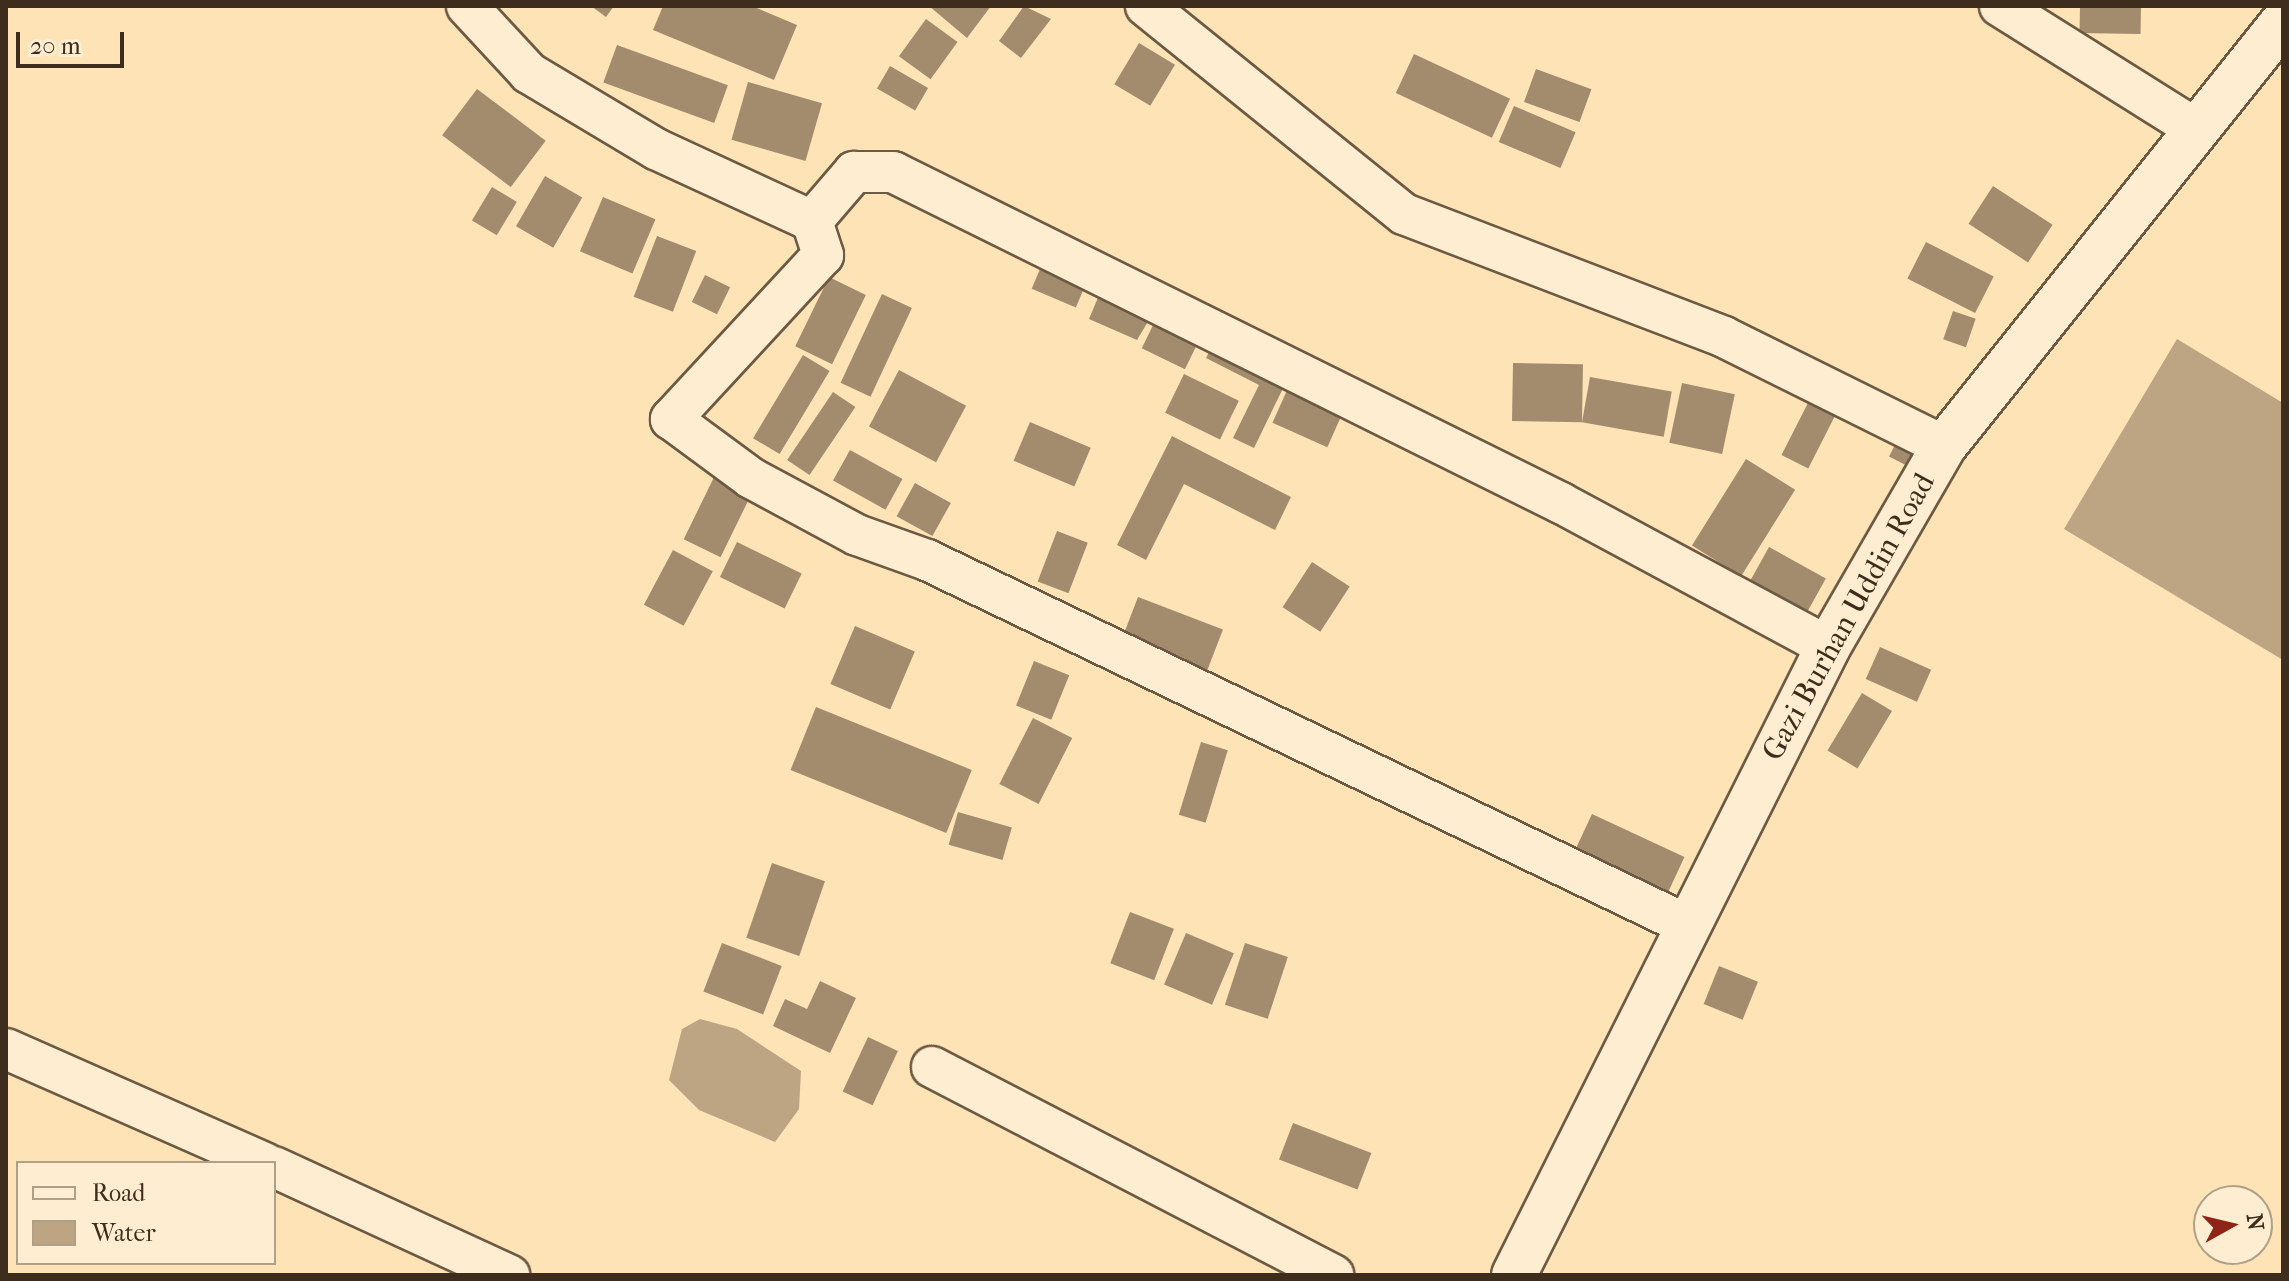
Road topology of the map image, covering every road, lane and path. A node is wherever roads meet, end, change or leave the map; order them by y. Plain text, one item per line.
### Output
1 (467, 6) edge
2 (1146, 6) edge
3 (2000, 6) edge
4 (2283, 22) edge
5 (2196, 129) junction
6 (812, 221) junction
7 (1944, 446) junction
8 (1828, 647) junction
9 (1685, 924) junction
10 (6, 1049) edge
11 (932, 1067) dead end
12 (260, 1161) edge
13 (276, 1168) edge
14 (509, 1275) edge
15 (1333, 1275) edge
16 (1514, 1275) edge

1 - 6 street
2 - 7 street
3 - 5 street
4 - 5 street, Gazi Burhan Uddin Road
5 - 7 street, Gazi Burhan Uddin Road
6 - 8 street
6 - 9 street
7 - 8 street, Gazi Burhan Uddin Road
8 - 9 street, Gazi Burhan Uddin Road
9 - 16 street, Gazi Burhan Uddin Road
10 - 12 street
11 - 15 street
13 - 14 street

